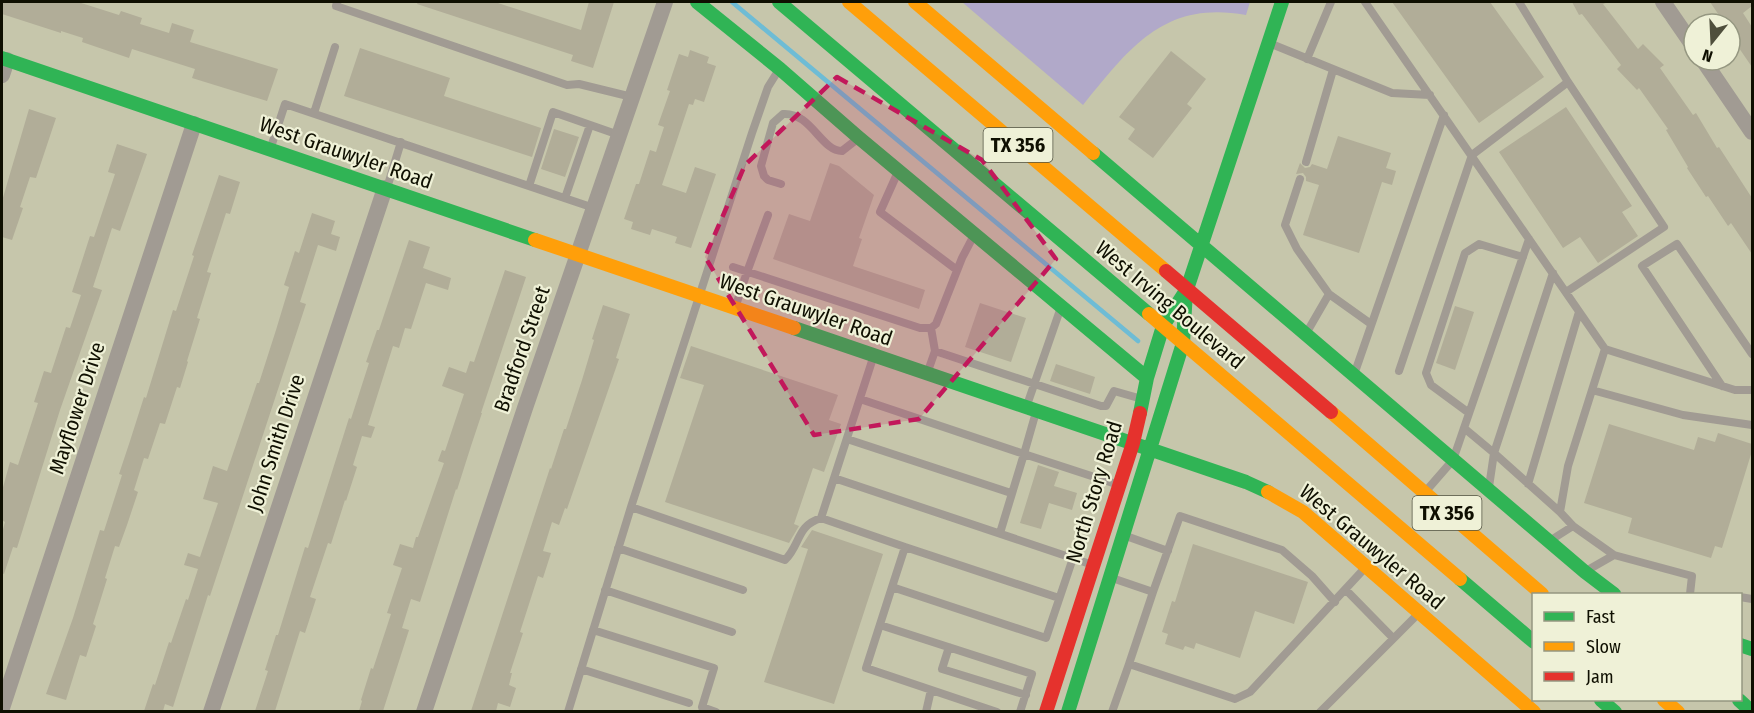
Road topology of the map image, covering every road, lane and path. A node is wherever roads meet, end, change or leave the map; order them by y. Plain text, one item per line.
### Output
1 (337, 2) edge
2 (665, 2) edge
3 (697, 2) edge
4 (779, 2) edge
5 (849, 2) edge
6 (915, 2) edge
7 (1282, 2) edge
8 (1331, 2) edge
9 (1365, 2) edge
10 (1519, 2) edge
11 (1664, 2) edge
12 (1682, 29) edge
13 (1269, 43) junction
14 (335, 47) dead end
15 (1307, 59) junction
16 (3, 64) edge
17 (780, 69) junction
18 (1333, 69) junction
19 (1713, 72) edge
20 (1568, 82) junction
21 (1430, 95) junction
22 (632, 97) junction
23 (1746, 111) edge
24 (314, 113) junction
25 (1444, 115) junction
26 (194, 123) junction
27 (590, 125) junction
28 (1752, 132) edge
29 (619, 135) junction
30 (858, 137) junction
31 (401, 142) junction
32 (270, 149) junction
33 (1472, 155) junction
34 (1306, 162) dead end
35 (899, 171) junction
36 (1300, 179) dead end
37 (781, 184) dead end
38 (529, 186) junction
39 (386, 189) junction
40 (565, 198) junction
41 (594, 208) junction
42 (768, 215) dead end
43 (974, 234) junction
44 (1529, 239) junction
45 (1202, 245) junction
46 (578, 254) junction
47 (1523, 257) junction
48 (733, 267) dead end
49 (957, 270) junction
50 (747, 272) junction
51 (1552, 273) junction
52 (1186, 289) junction
53 (1566, 292) junction
54 (1329, 294) junction
55 (699, 295) junction
56 (1061, 306) junction
57 (735, 308) junction
58 (1579, 312) junction
59 (1371, 324) junction
60 (1163, 326) junction
61 (931, 328) junction
62 (1306, 334) junction
63 (1183, 343) junction
64 (1605, 349) junction
65 (935, 351) junction
66 (1752, 354) edge
67 (873, 356) junction
68 (1399, 371) dead end
69 (928, 373) junction
70 (1354, 375) junction
71 (1147, 378) junction
72 (1034, 384) junction
73 (1722, 386) junction
74 (1592, 390) junction
75 (1752, 390) edge
76 (860, 399) junction
77 (1142, 399) junction
78 (1031, 409) junction
79 (1469, 414) junction
80 (1752, 425) edge
81 (1464, 428) junction
82 (847, 439) junction
83 (1133, 443) junction
84 (1150, 449) junction
85 (1494, 453) junction
86 (1024, 454) junction
87 (1453, 460) junction
88 (834, 478) junction
89 (1528, 484) junction
90 (1119, 485) junction
91 (1489, 490) junction
92 (1011, 493) junction
93 (1424, 494) junction
94 (631, 507) junction
95 (1560, 512) junction
96 (821, 518) junction
97 (1573, 526) junction
98 (999, 533) junction
99 (1123, 535) junction
100 (1549, 541) junction
101 (905, 547) junction
102 (618, 548) junction
103 (1168, 551) junction
104 (1614, 555) junction
105 (1073, 558) junction
106 (1093, 565) junction
107 (1366, 567) junction
108 (1585, 572) junction
109 (1110, 577) junction
110 (892, 587) junction
111 (605, 590) junction
112 (743, 590) dead end
113 (1346, 590) junction
114 (1153, 592) junction
115 (1541, 593) edge
116 (1613, 593) edge
117 (1689, 593) edge
118 (1059, 598) junction
119 (1335, 602) junction
120 (1419, 612) junction
121 (880, 625) junction
122 (593, 630) junction
123 (732, 632) dead end
124 (1394, 638) junction
125 (1532, 641) edge
126 (949, 647) junction
127 (1129, 664) junction
128 (581, 669) junction
129 (931, 690) junction
130 (1026, 695) junction
131 (1666, 701) edge
132 (1740, 701) edge
133 (689, 703) dead end
134 (2, 708) edge
135 (568, 710) edge
136 (211, 711) edge
137 (424, 711) edge
138 (578, 711) edge
139 (716, 711) edge
140 (926, 711) edge
141 (997, 711) edge
142 (1020, 711) edge
143 (1046, 711) edge
144 (1068, 711) edge
145 (1112, 711) edge
146 (1320, 711) edge
147 (1534, 711) edge
148 (1678, 711) edge
149 (1752, 711) edge

1 - 22 lane
2 - 22 street, Bradford Street
3 - 17 main road
4 - 60 main road, West Irving Boulevard / TX 356
5 - 52 main road, West Irving Boulevard / TX 356
6 - 45 main road
7 - 13 main road, North Story Road
8 - 15 lane
9 - 21 lane
10 - 20 lane
11 - 12 street
13 - 15 lane
13 - 45 main road, North Story Road
14 - 24 lane
15 - 18 lane
16 - 26 main road, West Grauwyler Road
17 - 30 main road
17 - 55 lane
18 - 21 lane
18 - 34 lane
19 - 23 street
20 - 33 lane
20 - 53 lane
21 - 25 lane
22 - 29 street, Bradford Street
23 - 28 street
24 - 31 lane
24 - 32 lane
25 - 33 lane
25 - 59 lane
26 - 32 main road, West Grauwyler Road
26 - 134 street, Mayflower Drive
27 - 29 lane
27 - 38 lane
27 - 40 lane
29 - 41 street, Bradford Street
30 - 35 main road
30 - 37 lane
31 - 38 lane
31 - 39 lane
32 - 39 main road, West Grauwyler Road
33 - 44 lane
33 - 68 lane
35 - 43 main road
35 - 49 lane
36 - 54 lane
38 - 40 lane
39 - 46 main road, West Grauwyler Road
39 - 136 street, John Smith Drive
40 - 41 lane
41 - 46 street, Bradford Street
42 - 50 lane
43 - 49 lane
43 - 56 main road
44 - 47 lane
44 - 51 lane
45 - 52 main road, North Story Road
45 - 62 main road
46 - 55 main road, West Grauwyler Road
46 - 137 street, Bradford Street
47 - 79 lane
47 - 79 lane
48 - 50 lane
49 - 61 lane
50 - 57 lane
50 - 61 lane
51 - 53 lane
51 - 85 lane
52 - 60 main road, North Story Road
52 - 63 main road, North Story Road
52 - 93 main road, West Irving Boulevard / TX 356
53 - 58 lane
54 - 59 lane
54 - 62 lane
55 - 57 main road, West Grauwyler Road
55 - 94 lane
56 - 71 main road
56 - 72 lane
57 - 67 main road, West Grauwyler Road
58 - 64 lane
58 - 89 lane
59 - 70 lane
60 - 63 main road, West Irving Boulevard / TX 356
60 - 71 main road, North Story Road
61 - 65 lane
62 - 70 main road
63 - 84 main road, North Story Road
63 - 125 main road, West Irving Boulevard / TX 356
64 - 73 lane
64 - 74 lane
65 - 69 lane
65 - 72 lane
66 - 73 lane
67 - 69 main road, West Grauwyler Road
67 - 76 lane
69 - 78 main road, West Grauwyler Road
70 - 87 main road
71 - 77 main road, North Story Road
72 - 77 lane
72 - 78 lane
73 - 75 lane
74 - 80 lane
74 - 95 lane
76 - 82 lane
76 - 86 lane
77 - 83 main road, North Story Road
78 - 83 main road, West Grauwyler Road
78 - 86 lane
79 - 81 lane
81 - 85 lane
81 - 87 lane
82 - 88 lane
82 - 92 lane
83 - 84 main road, West Grauwyler Road
83 - 90 main road, North Story Road
84 - 99 main road, North Story Road
84 - 107 main road, West Grauwyler Road
85 - 89 lane
85 - 91 lane
86 - 90 lane
86 - 92 lane
87 - 91 main road
87 - 93 lane
88 - 96 lane
88 - 98 lane
89 - 95 lane
90 - 106 main road, North Story Road
91 - 100 main road
92 - 98 lane
93 - 115 main road, West Irving Boulevard / TX 356
94 - 96 lane
94 - 102 lane
95 - 97 lane
96 - 101 lane
97 - 100 lane
97 - 104 lane
98 - 105 lane
99 - 103 lane
99 - 109 main road, North Story Road
100 - 108 main road
101 - 110 lane
101 - 118 lane
102 - 111 lane
102 - 112 lane
103 - 114 lane
103 - 119 lane
104 - 108 lane
104 - 117 lane
105 - 106 lane
105 - 118 lane
106 - 143 main road, North Story Road
107 - 113 lane
107 - 120 main road, West Grauwyler Road
108 - 116 main road
109 - 114 lane
109 - 144 main road, North Story Road
110 - 118 lane
110 - 121 lane
111 - 122 lane
111 - 123 lane
113 - 119 lane
113 - 124 lane
114 - 127 lane
119 - 127 lane
120 - 124 lane
120 - 147 main road, West Grauwyler Road
121 - 126 lane
121 - 129 lane
122 - 128 lane
122 - 139 lane
124 - 146 lane
126 - 130 lane
126 - 130 lane
127 - 145 lane
128 - 133 lane
128 - 135 lane
129 - 140 lane
129 - 141 lane
130 - 142 lane
131 - 148 main road
132 - 149 main road
135 - 138 lane

